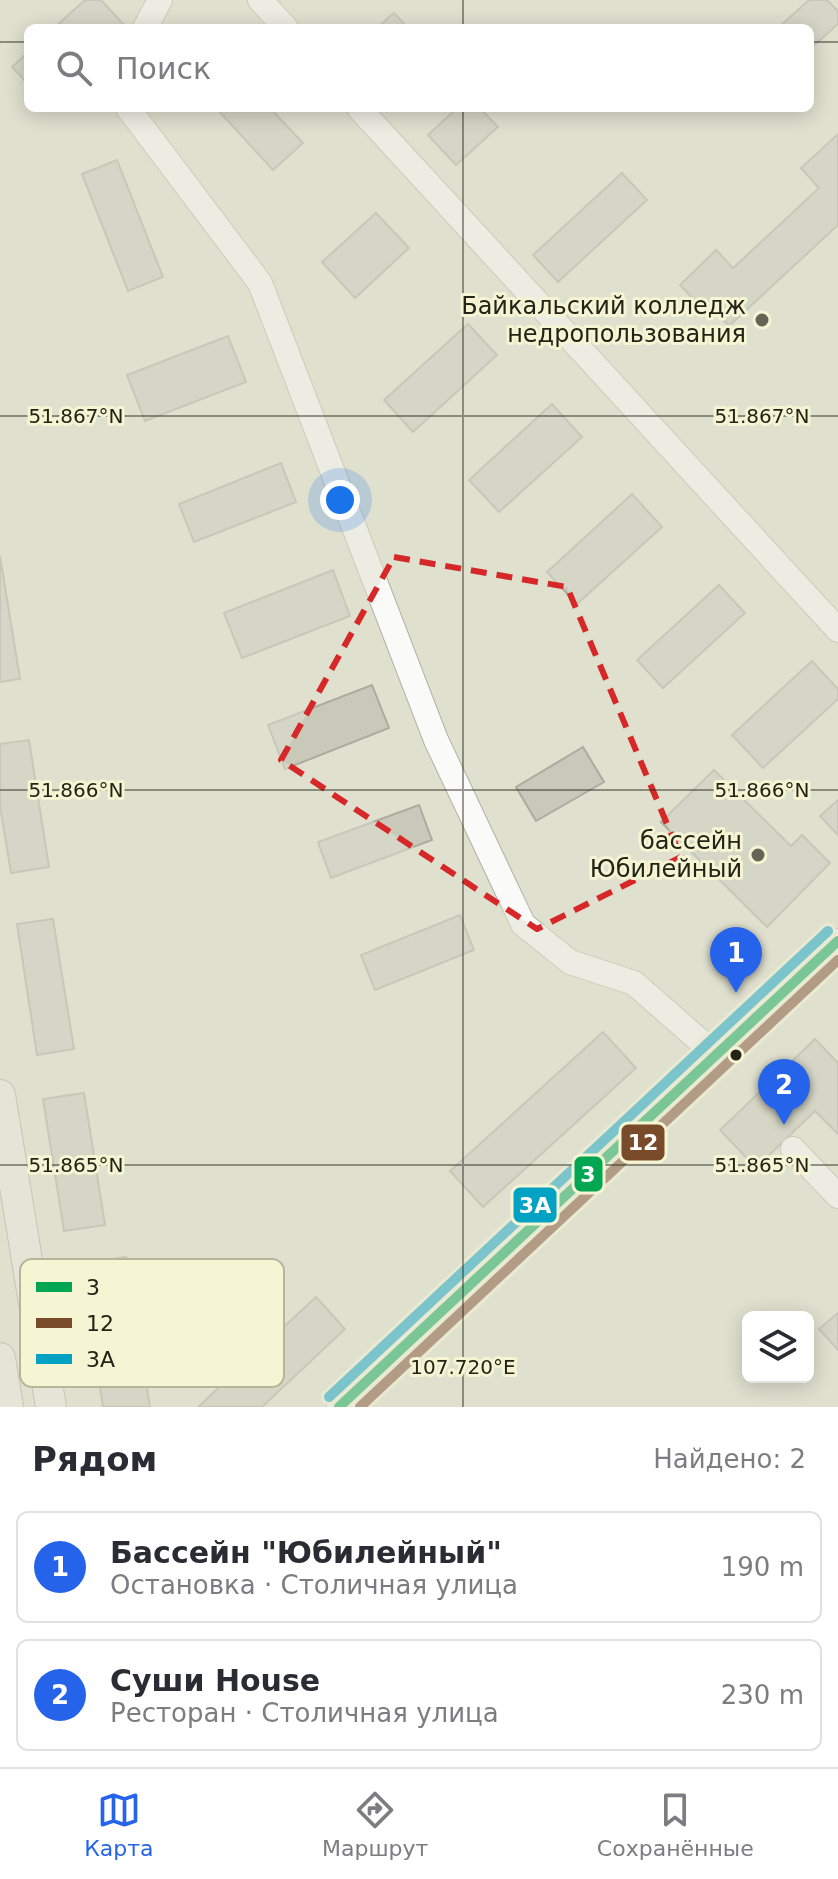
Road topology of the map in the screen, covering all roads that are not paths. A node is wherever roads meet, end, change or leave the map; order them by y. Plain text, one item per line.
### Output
1 (160, 0) edge
2 (260, 0) edge
3 (147, 24) edge
4 (282, 24) edge
5 (131, 112) edge
6 (363, 112) edge
7 (838, 630) edge
8 (838, 941) edge
9 (716, 1055) junction
10 (0, 1095) edge
11 (793, 1149) dead end
12 (838, 1196) edge
13 (27, 1259) edge
14 (0, 1358) edge
15 (48, 1387) edge
16 (8, 1407) edge
17 (51, 1407) edge
18 (339, 1407) edge

1 - 3 street
2 - 4 street
5 - 9 street
6 - 7 street
8 - 9 street
9 - 18 street
10 - 13 main road
11 - 12 street
14 - 16 main road
15 - 17 main road

